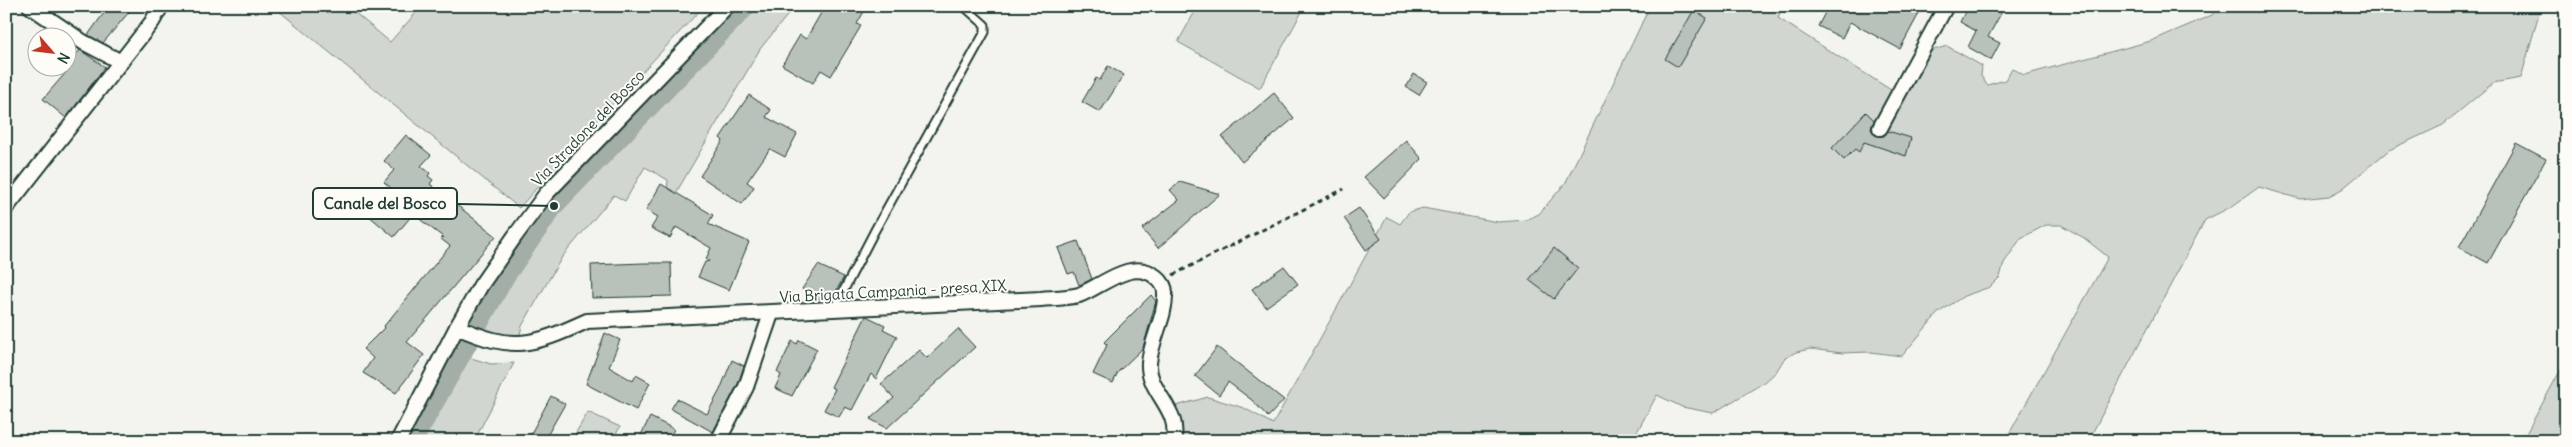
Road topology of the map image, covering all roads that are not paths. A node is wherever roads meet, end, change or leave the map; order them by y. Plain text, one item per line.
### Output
1 (30, 6) edge
2 (161, 6) edge
3 (727, 6) edge
4 (1946, 6) edge
5 (967, 9) dead end
6 (121, 62) junction
7 (1880, 128) dead end
8 (6, 208) edge
9 (834, 310) junction
10 (771, 314) junction
11 (457, 327) junction
12 (398, 441) edge
13 (718, 441) edge
14 (1173, 441) edge

1 - 6 street
2 - 6 street
3 - 11 street, Via Stradone del Bosco
4 - 7 street
5 - 9 lane
6 - 8 street
9 - 10 street, Via Brigata Campania - presa XIX
9 - 14 street, Via Brigata Campania - presa XIX
10 - 11 street, Via Brigata Campania - presa XIX
10 - 13 street
11 - 12 street, Via Stradone del Bosco

